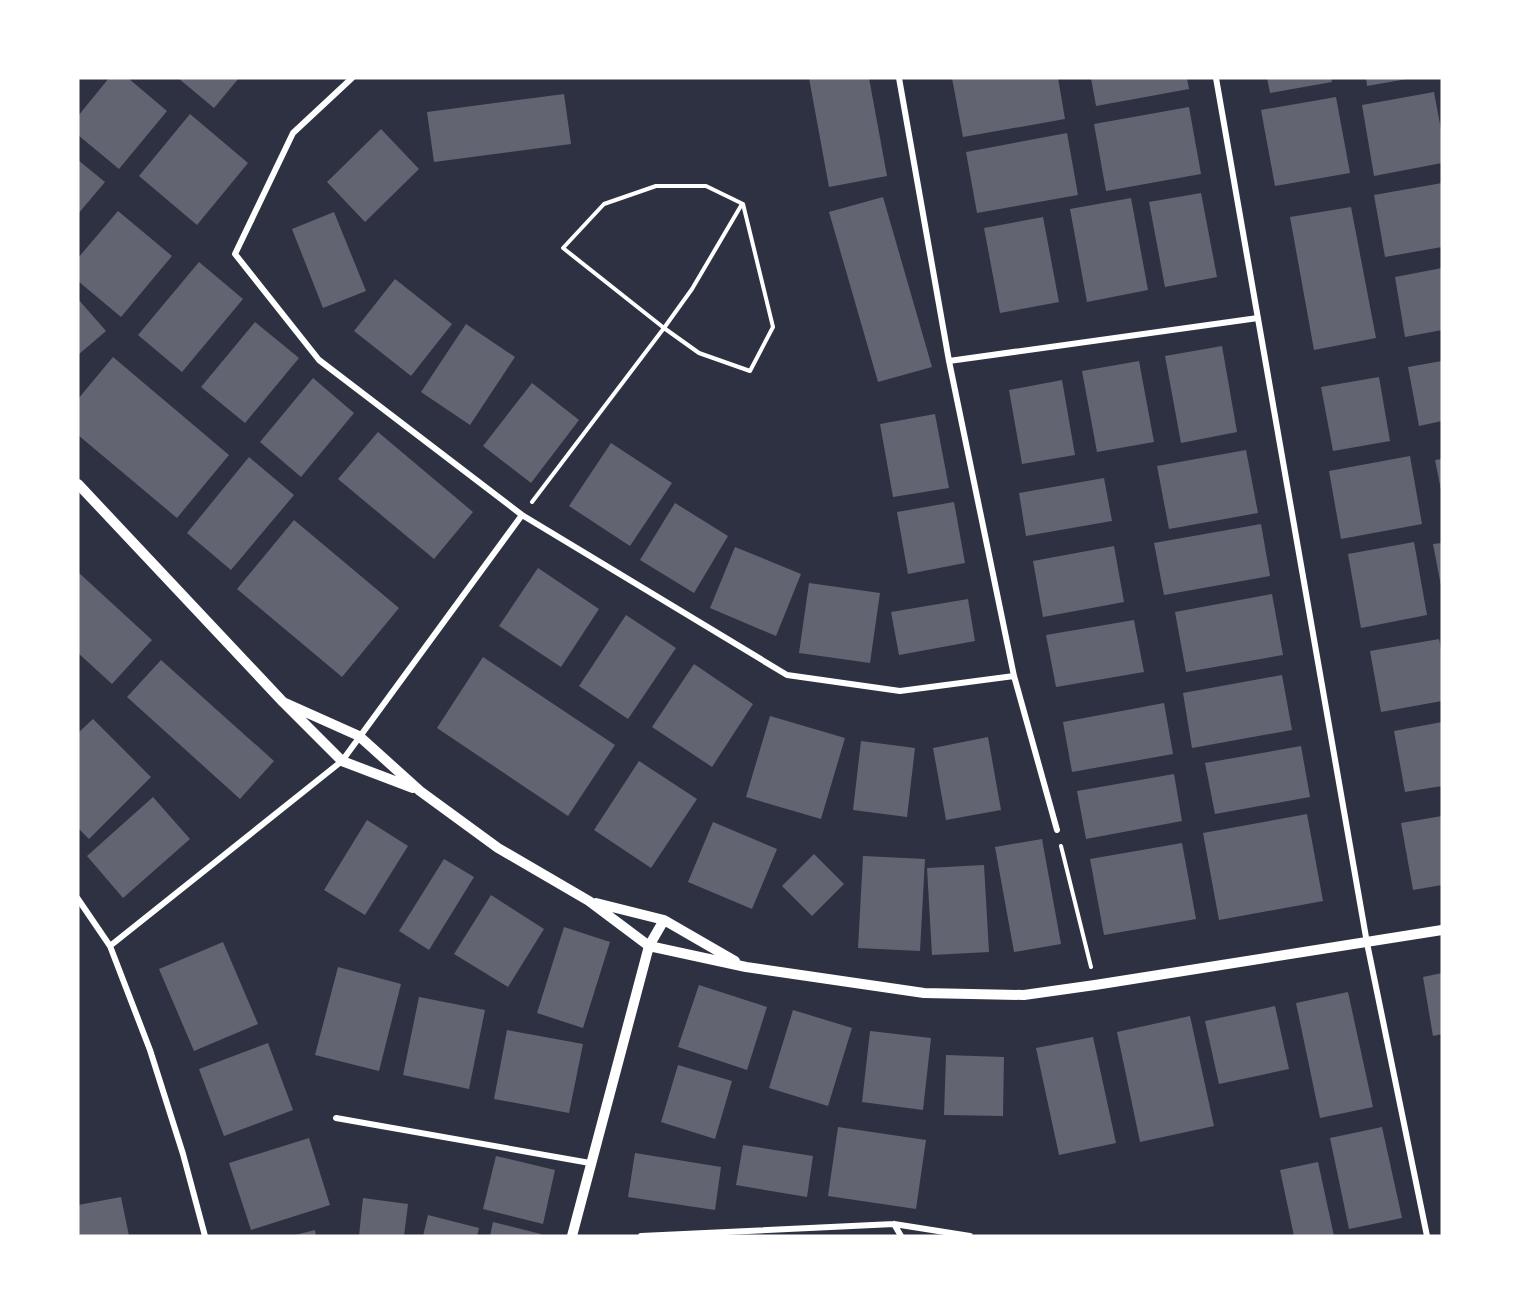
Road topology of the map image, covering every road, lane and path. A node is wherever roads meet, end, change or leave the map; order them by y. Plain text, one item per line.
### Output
1 (352, 78) edge
2 (899, 78) edge
3 (1216, 78) edge
4 (743, 204) junction
5 (1258, 318) junction
6 (664, 328) junction
7 (949, 361) junction
8 (78, 484) edge
9 (522, 515) junction
10 (1014, 676) junction
11 (283, 702) junction
12 (359, 736) junction
13 (342, 761) junction
14 (420, 790) junction
15 (1057, 830) joint
16 (78, 899) edge
17 (589, 901) junction
18 (664, 920) junction
19 (1442, 930) edge
20 (1367, 942) junction
21 (110, 946) junction
22 (649, 946) junction
23 (746, 967) junction
24 (1095, 985) junction
25 (336, 1118) dead end
26 (590, 1163) junction
27 (894, 1224) junction
28 (205, 1236) edge
29 (572, 1236) edge
30 (641, 1236) edge
31 (901, 1236) edge
32 (970, 1236) edge
33 (1427, 1236) edge

1 - 9 street
2 - 7 street
3 - 5 street
4 - 6 path
4 - 6 path
4 - 6 path
5 - 7 street
5 - 20 street
6 - 9 path
7 - 10 street
8 - 11 street
9 - 10 street
9 - 12 street
10 - 15 street
11 - 12 street
11 - 13 street
12 - 13 street
12 - 14 street
13 - 14 street
13 - 21 street
14 - 17 street
15 - 24 path
16 - 21 street
17 - 18 street
17 - 22 street
18 - 22 street
18 - 23 street
19 - 20 street
20 - 24 street
20 - 33 street
21 - 28 street
22 - 23 street
22 - 26 street
23 - 24 street
25 - 26 street
26 - 29 street
27 - 30 street
27 - 31 street
27 - 32 street

